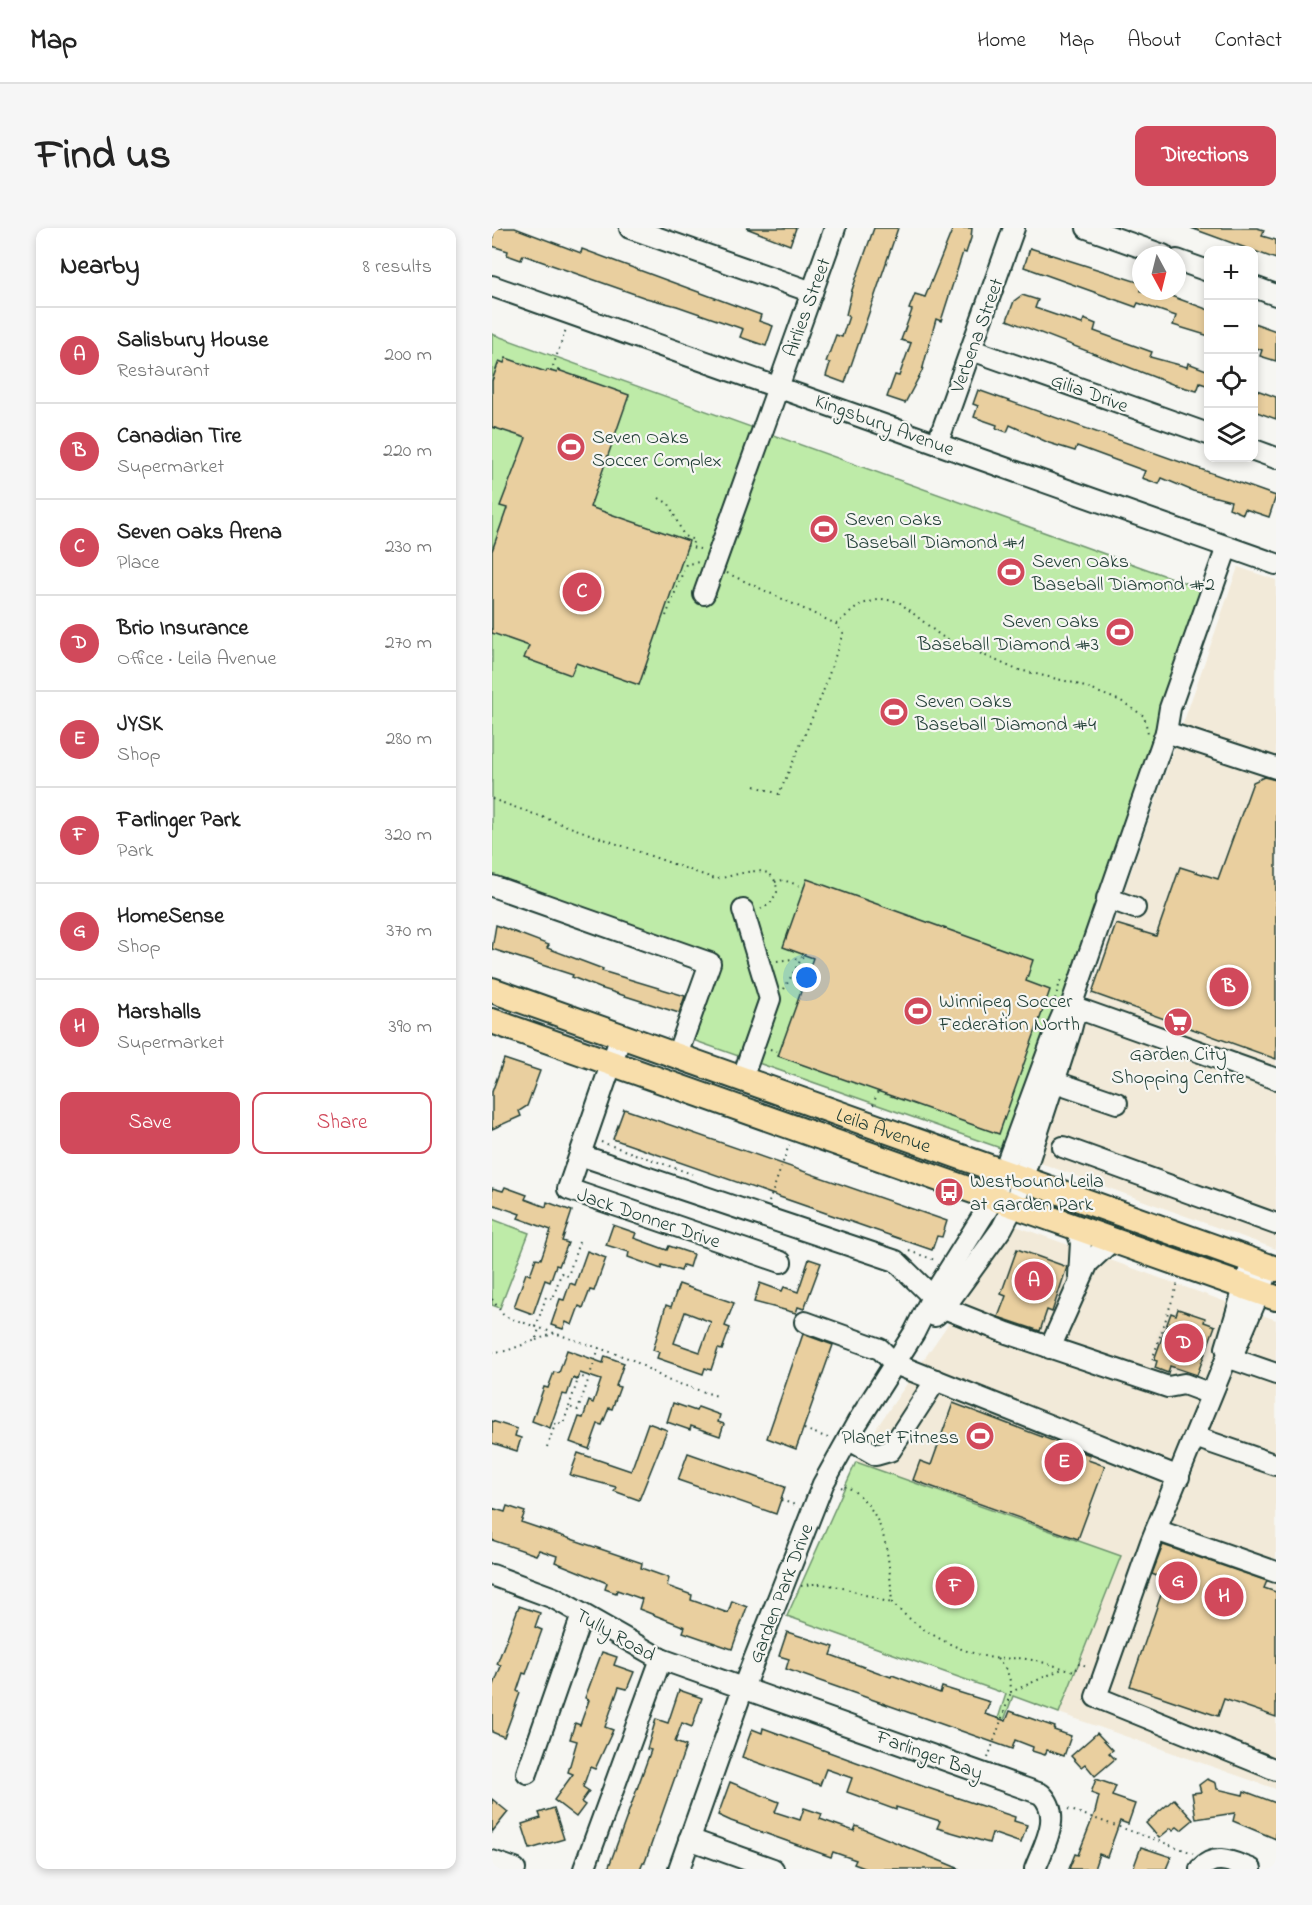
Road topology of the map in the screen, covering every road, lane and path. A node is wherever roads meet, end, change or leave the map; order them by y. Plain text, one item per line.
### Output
1 (630, 228) edge
2 (835, 228) edge
3 (1014, 228) edge
4 (1087, 228) edge
5 (1138, 246) edge
6 (1186, 263) edge
7 (1204, 269) edge
8 (492, 286) edge
9 (1258, 288) edge
10 (812, 292) junction
11 (1276, 295) edge
12 (566, 329) dead end
13 (972, 350) junction
14 (551, 372) dead end
15 (777, 386) junction
16 (1204, 432) edge
17 (938, 442) junction
18 (1258, 451) edge
19 (1276, 458) edge
20 (659, 498) dead end
21 (700, 549) dead end
22 (1233, 549) junction
23 (1276, 564) edge
24 (714, 567) junction
25 (704, 594) dead end
26 (666, 616) dead end
27 (836, 624) junction
28 (1166, 732) junction
29 (1160, 751) junction
30 (1276, 768) edge
31 (755, 786) dead end
32 (492, 799) edge
33 (776, 882) junction
34 (492, 886) edge
35 (804, 887) dead end
36 (1107, 898) junction
37 (1135, 908) dead end
38 (743, 910) joint
39 (777, 961) dead end
40 (1069, 982) dead end
41 (784, 989) dead end
42 (492, 990) edge
43 (1063, 1004) junction
44 (497, 1029) edge
45 (621, 1036) junction
46 (764, 1047) dead end
47 (779, 1052) dead end
48 (677, 1055) junction
49 (611, 1065) junction
50 (742, 1079) junction
51 (1047, 1079) junction
52 (1276, 1079) edge
53 (878, 1091) dead end
54 (1117, 1103) dead end
55 (873, 1105) dead end
56 (789, 1145) dead end
57 (1063, 1147) dead end
58 (580, 1155) junction
59 (1014, 1177) junction
60 (1004, 1201) junction
61 (769, 1202) dead end
62 (1276, 1224) edge
63 (1075, 1226) junction
64 (1113, 1240) junction
65 (579, 1242) dead end
66 (781, 1262) dead end
67 (1266, 1266) edge
68 (1079, 1279) junction
69 (1178, 1283) dead end
70 (1260, 1292) edge
71 (492, 1299) edge
72 (938, 1302) junction
73 (805, 1322) dead end
74 (538, 1328) junction
75 (555, 1333) junction
76 (536, 1340) junction
77 (599, 1348) junction
78 (1050, 1348) junction
79 (492, 1352) edge
80 (1227, 1357) junction
81 (1152, 1360) dead end
82 (895, 1364) junction
83 (1276, 1374) edge
84 (588, 1379) junction
85 (936, 1380) junction
86 (1211, 1394) junction
87 (717, 1396) dead end
88 (569, 1407) junction
89 (804, 1429) dead end
90 (1195, 1437) junction
91 (847, 1442) junction
92 (547, 1447) dead end
93 (1276, 1465) edge
94 (1179, 1477) junction
95 (826, 1479) junction
96 (1156, 1530) junction
97 (1276, 1572) edge
98 (492, 1575) edge
99 (784, 1580) junction
100 (892, 1603) junction
101 (582, 1616) junction
102 (661, 1659) junction
103 (996, 1659) junction
104 (1064, 1669) junction
105 (1095, 1669) dead end
106 (743, 1688) junction
107 (1011, 1692) junction
108 (988, 1758) dead end
109 (1276, 1770) edge
110 (527, 1773) dead end
111 (1068, 1809) dead end
112 (689, 1839) junction
113 (492, 1861) edge
114 (1202, 1866) edge
115 (515, 1869) edge
116 (584, 1869) edge
117 (678, 1869) edge
118 (773, 1869) edge
119 (1035, 1869) edge
120 (1251, 1869) edge

1 - 10 street
2 - 10 street, Airlies Street
3 - 13 street, Verbena Street
4 - 5 street
6 - 7 street
8 - 15 street, Kingsbury Avenue
9 - 11 street
10 - 15 street, Airlies Street
12 - 14 path
13 - 16 street, Gilia Drive
13 - 17 street, Verbena Street
15 - 17 street, Kingsbury Avenue
15 - 24 street, Airlies Street
17 - 22 street, Kingsbury Avenue
18 - 19 street
20 - 21 path
22 - 23 street, Kingsbury Avenue
22 - 28 street, Garden Park Drive
24 - 25 street, Airlies Street
24 - 26 path
24 - 27 path
27 - 29 path
27 - 31 path
28 - 29 street, Garden Park Drive
28 - 30 street
29 - 36 street, Garden Park Drive
32 - 33 path
33 - 35 path
33 - 38 path
34 - 48 street
36 - 37 street
36 - 43 street, Garden Park Drive
38 - 50 street
39 - 41 path
40 - 43 path
42 - 45 main road, Leila Avenue
43 - 51 street, Garden Park Drive
43 - 52 street
44 - 49 main road, Leila Avenue
45 - 48 main road, Leila Avenue
45 - 49 street, Jack Donner Drive
46 - 47 path
48 - 50 main road, Leila Avenue
49 - 58 street, Jack Donner Drive
49 - 60 main road, Leila Avenue
50 - 59 main road, Leila Avenue
51 - 54 street
51 - 59 street, Garden Park Drive
53 - 55 path
56 - 61 path
57 - 62 street
58 - 66 street, Jack Donner Drive
58 - 72 street
59 - 60 street, Garden Park Drive
59 - 67 main road, Leila Avenue
60 - 63 main road, Leila Avenue
60 - 72 street, Garden Park Drive
63 - 64 main road, Leila Avenue
63 - 68 street
64 - 68 street
64 - 70 main road, Leila Avenue
65 - 74 path
67 - 70 street
68 - 78 street
69 - 81 path
70 - 80 street
71 - 74 path
72 - 78 street
72 - 82 street, Garden Park Drive
73 - 82 street
74 - 75 path
74 - 76 path
75 - 76 path
75 - 77 path
76 - 79 path
77 - 84 path
77 - 87 path
78 - 86 street
80 - 83 street
80 - 86 street
82 - 85 street
82 - 91 street, Garden Park Drive
84 - 88 path
84 - 88 path
85 - 91 street
85 - 94 street
86 - 90 street
88 - 92 path
89 - 91 path
90 - 93 street
90 - 94 street
91 - 95 street, Garden Park Drive
94 - 96 street
95 - 99 street, Garden Park Drive
95 - 100 path
96 - 97 street
96 - 109 street
98 - 101 street, Tully Road
99 - 100 path
99 - 106 street, Garden Park Drive
100 - 103 path
101 - 102 street, Tully Road
101 - 110 street
102 - 106 street, Tully Road
102 - 116 street
103 - 104 path
103 - 107 path
104 - 105 path
104 - 107 path
106 - 112 street, Garden Park Drive
106 - 119 street, Farlinger Bay
107 - 108 path
111 - 114 path
112 - 117 street, Garden Park Drive
112 - 118 street
113 - 115 street
114 - 120 street

